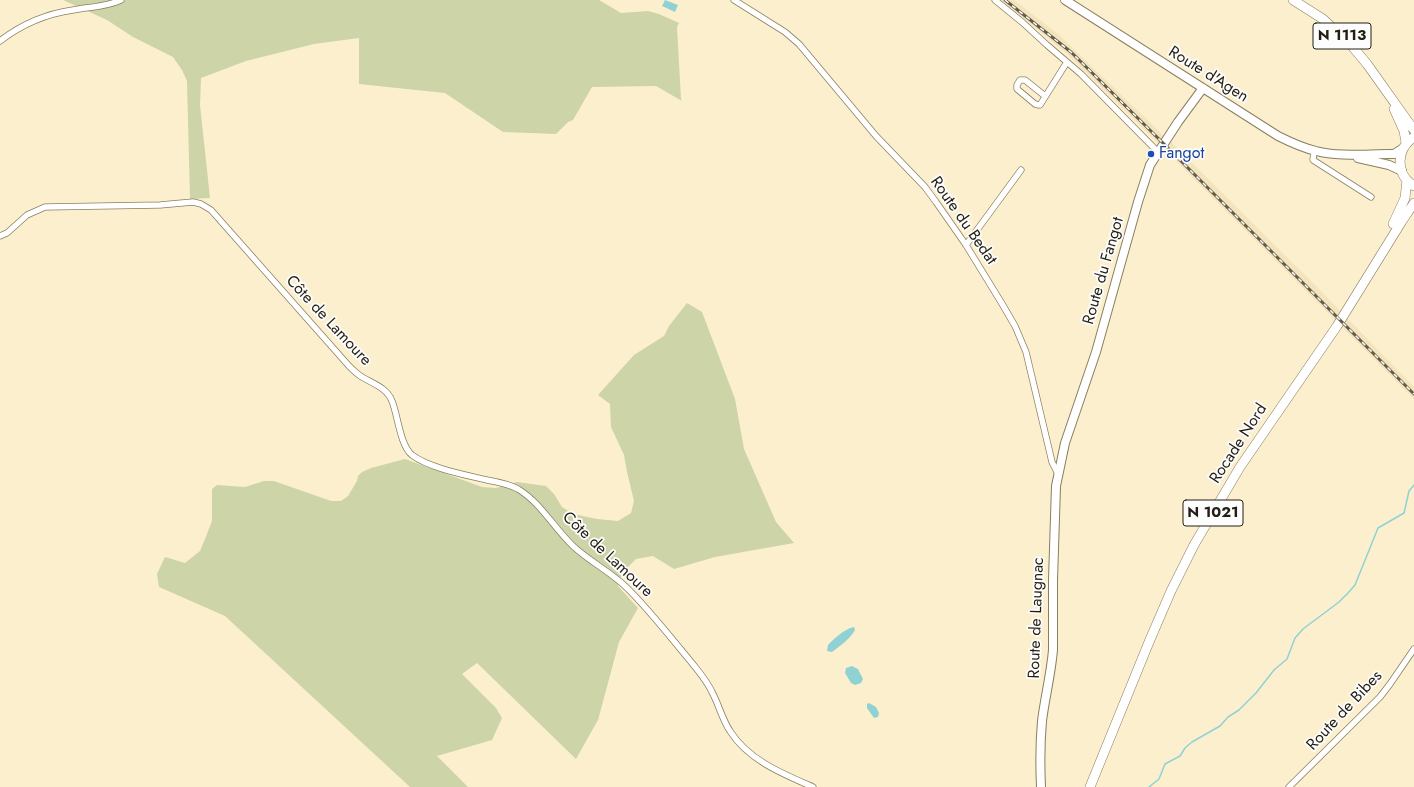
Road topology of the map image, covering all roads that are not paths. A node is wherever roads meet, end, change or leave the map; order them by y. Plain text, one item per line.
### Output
1 (121, 0) edge
2 (734, 0) edge
3 (995, 0) edge
4 (1065, 0) edge
5 (1293, 0) edge
6 (0, 41) edge
7 (1068, 62) junction
8 (1381, 83) junction
9 (1203, 88) junction
10 (1045, 96) junction
11 (1414, 130) edge
12 (1414, 137) edge
13 (1404, 146) junction
14 (1314, 151) junction
15 (1158, 152) junction
16 (1343, 155) junction
17 (1021, 170) dead end
18 (1402, 171) junction
19 (1410, 183) edge
20 (1370, 197) dead end
21 (1414, 203) edge
22 (0, 236) edge
23 (966, 245) junction
24 (1376, 261) junction
25 (1058, 474) junction
26 (1414, 649) edge
27 (813, 787) edge
28 (1041, 787) edge
29 (1090, 787) edge
30 (1290, 787) edge

1 - 6 street
2 - 23 street, Route du Bedat
3 - 7 street
4 - 9 street, Route d'Agen
5 - 8 main road, N 1113
7 - 10 street
7 - 15 street
8 - 11 main road, N 1113
8 - 13 main road, N 1113
9 - 14 street, Route d'Agen
9 - 15 street, Route du Fangot
10 - 10 street
12 - 13 main road
13 - 16 street, Route d'Agen
13 - 18 main road
14 - 16 street, Route d'Agen
14 - 20 street
15 - 25 street, Route du Fangot
16 - 18 street, Route d'Agen
17 - 23 street
18 - 19 main road
19 - 24 main road, N 1021
21 - 24 main road, N 1021
22 - 27 street, Côte de Lamoure
23 - 25 street, Route du Bedat
24 - 29 main road, Rocade Nord / N 1021
25 - 28 street, Route de Laugnac
26 - 30 street, Route de Bibes

